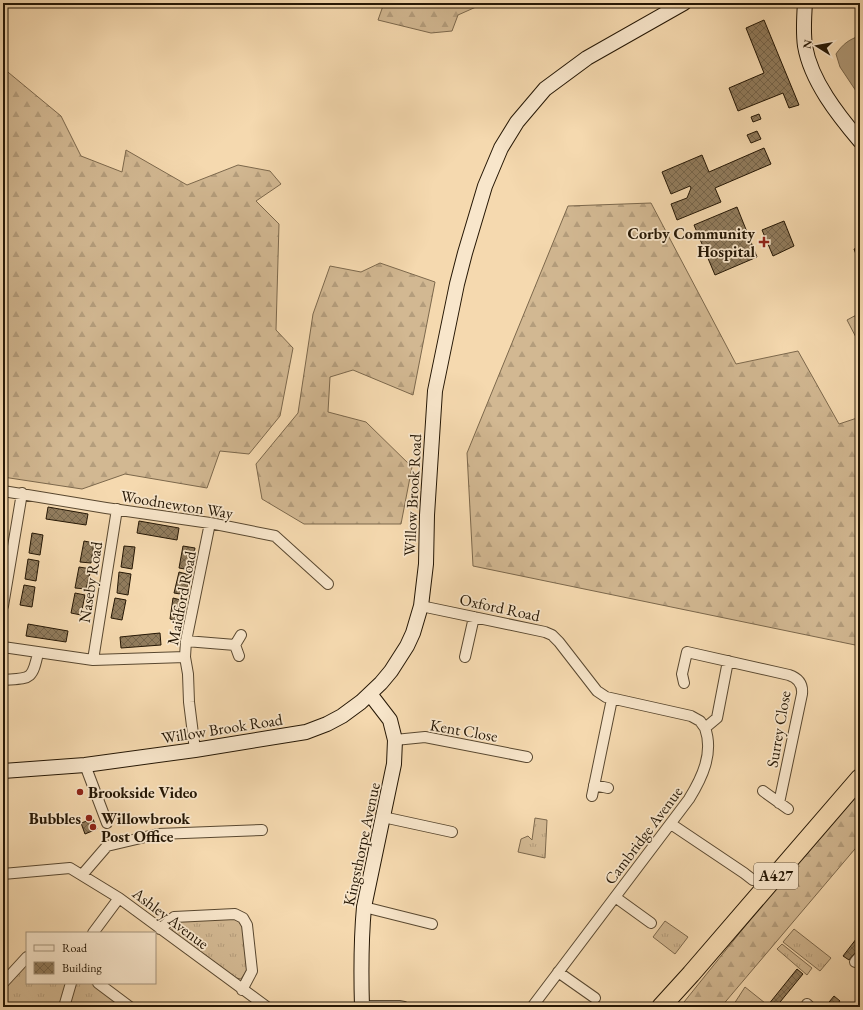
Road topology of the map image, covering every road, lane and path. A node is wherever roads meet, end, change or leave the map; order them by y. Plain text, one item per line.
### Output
1 (684, 3) edge
2 (805, 3) edge
3 (860, 141) edge
4 (3, 491) edge
5 (22, 494) junction
6 (117, 509) junction
7 (210, 523) junction
8 (328, 584) dead end
9 (3, 606) edge
10 (421, 606) junction
11 (474, 617) junction
12 (241, 635) dead end
13 (186, 641) junction
14 (235, 646) junction
15 (3, 647) edge
16 (38, 653) junction
17 (240, 656) dead end
18 (465, 656) dead end
19 (185, 657) junction
20 (93, 660) junction
21 (728, 661) junction
22 (3, 680) edge
23 (684, 683) dead end
24 (370, 694) junction
25 (612, 699) junction
26 (705, 728) junction
27 (395, 740) junction
28 (195, 750) junction
29 (527, 757) dead end
30 (85, 764) junction
31 (3, 771) edge
32 (860, 778) edge
33 (594, 785) junction
34 (608, 788) dead end
35 (763, 791) dead end
36 (592, 796) dead end
37 (779, 803) junction
38 (788, 809) dead end
39 (384, 817) junction
40 (107, 823) dead end
41 (670, 824) junction
42 (262, 830) dead end
43 (452, 832) dead end
44 (3, 874) edge
45 (82, 875) junction
46 (753, 880) dead end
47 (119, 898) junction
48 (615, 898) junction
49 (364, 907) junction
50 (651, 923) dead end
51 (432, 924) dead end
52 (160, 929) junction
53 (94, 932) edge
54 (26, 958) edge
55 (558, 972) junction
56 (691, 974) junction
57 (3, 983) edge
58 (71, 984) edge
59 (99, 984) edge
60 (242, 990) junction
61 (595, 998) dead end
62 (64, 1007) edge
63 (130, 1007) edge
64 (267, 1007) edge
65 (362, 1007) edge
66 (404, 1007) edge
67 (532, 1007) edge
68 (661, 1007) edge
69 (667, 1007) edge

1 - 10 street, Willow Brook Road
2 - 3 street
4 - 5 street, Woodnewton Way
5 - 6 street, Woodnewton Way
5 - 9 street
6 - 7 street, Woodnewton Way
6 - 20 street, Naseby Road
7 - 8 street, Woodnewton Way
7 - 13 street, Maidford Road
10 - 11 street, Oxford Road
10 - 24 street, Willow Brook Road
11 - 18 street
11 - 25 street, Oxford Road
12 - 14 street
13 - 14 street
13 - 19 street, Maidford Road
14 - 17 street
15 - 16 street
16 - 20 street
16 - 22 street
19 - 20 street
19 - 28 street, Maidford Road
21 - 23 street, Surrey Close
21 - 26 street
21 - 37 street, Surrey Close
24 - 27 street, Kingsthorpe Avenue
24 - 28 street, Willow Brook Road
25 - 26 street, Oxford Road
25 - 33 street
26 - 41 street, Cambridge Avenue
27 - 29 street, Kent Close
27 - 39 street, Kingsthorpe Avenue
28 - 30 street, Willow Brook Road
30 - 31 street, Willow Brook Road
30 - 40 street
32 - 56 highway, A427
33 - 34 street
33 - 36 street
35 - 37 street
37 - 38 street
39 - 43 street
39 - 49 street, Kingsthorpe Avenue
41 - 46 street
41 - 48 street, Cambridge Avenue
42 - 45 street
44 - 45 street, Ashley Avenue
45 - 47 street, Ashley Avenue
47 - 52 street, Ashley Avenue
47 - 53 street
48 - 50 street
48 - 55 street, Cambridge Avenue
49 - 51 street
49 - 65 street, Kingsthorpe Avenue
52 - 60 street, Ashley Avenue
52 - 60 street
54 - 57 street
55 - 61 street
55 - 67 street, Cambridge Avenue
56 - 68 highway, A427
56 - 69 highway, A427
58 - 62 street
59 - 63 street
60 - 64 street, Ashley Avenue
65 - 66 street

